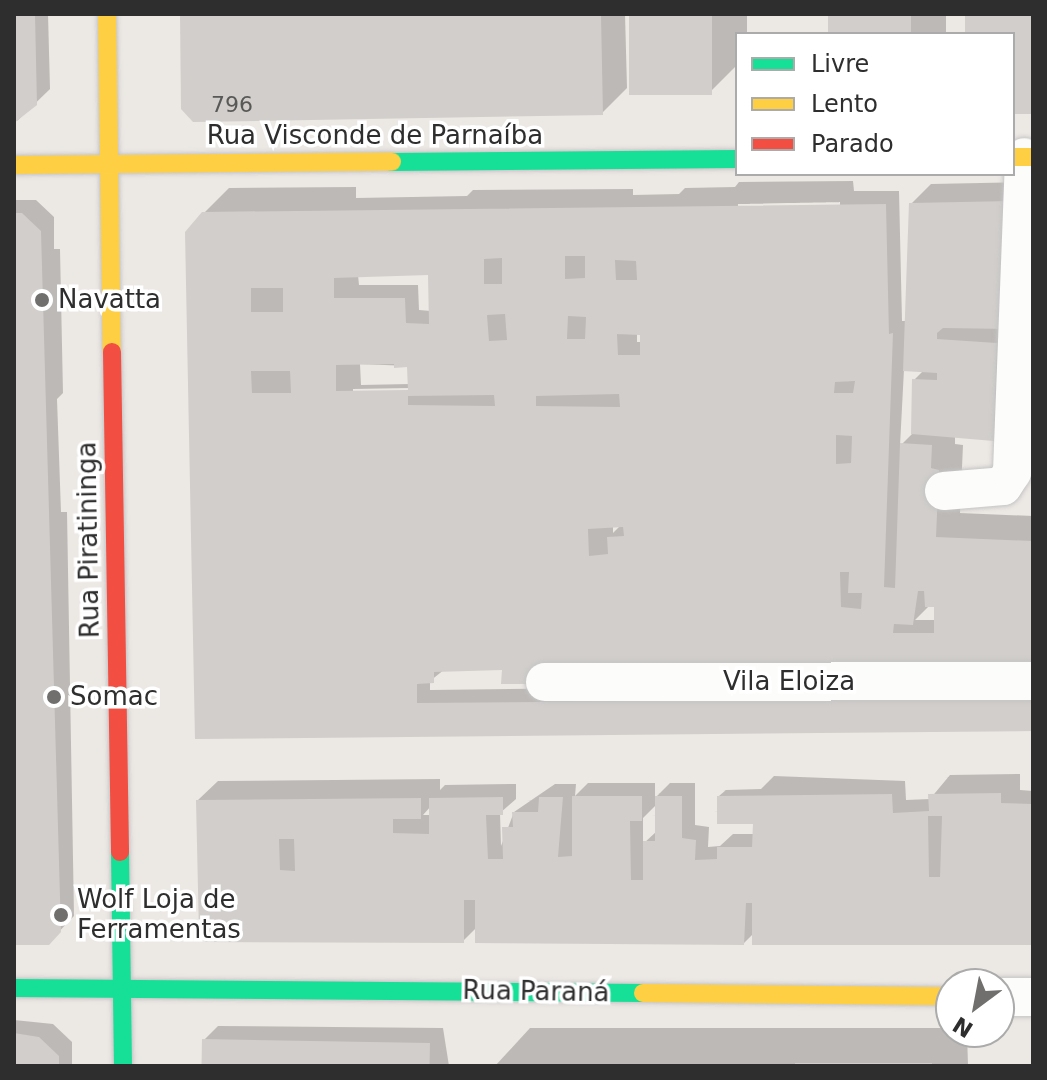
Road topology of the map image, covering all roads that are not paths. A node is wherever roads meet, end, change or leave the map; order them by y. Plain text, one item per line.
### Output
1 (107, 14) edge
2 (1023, 157) edge
3 (735, 159) edge
4 (14, 165) edge
5 (110, 165) junction
6 (944, 491) dead end
7 (1033, 681) edge
8 (545, 682) dead end
9 (14, 988) edge
10 (121, 988) junction
11 (935, 996) edge
12 (123, 1066) edge

1 - 5 street, Rua Piratininga
2 - 6 street
3 - 5 street, Rua Visconde de Parnaíba
4 - 5 street, Rua Visconde de Parnaíba
5 - 10 street, Rua Piratininga
7 - 8 street, Vila Eloiza
9 - 10 street, Rua Paraná
10 - 11 street, Rua Paraná
10 - 12 street, Rua Piratininga

